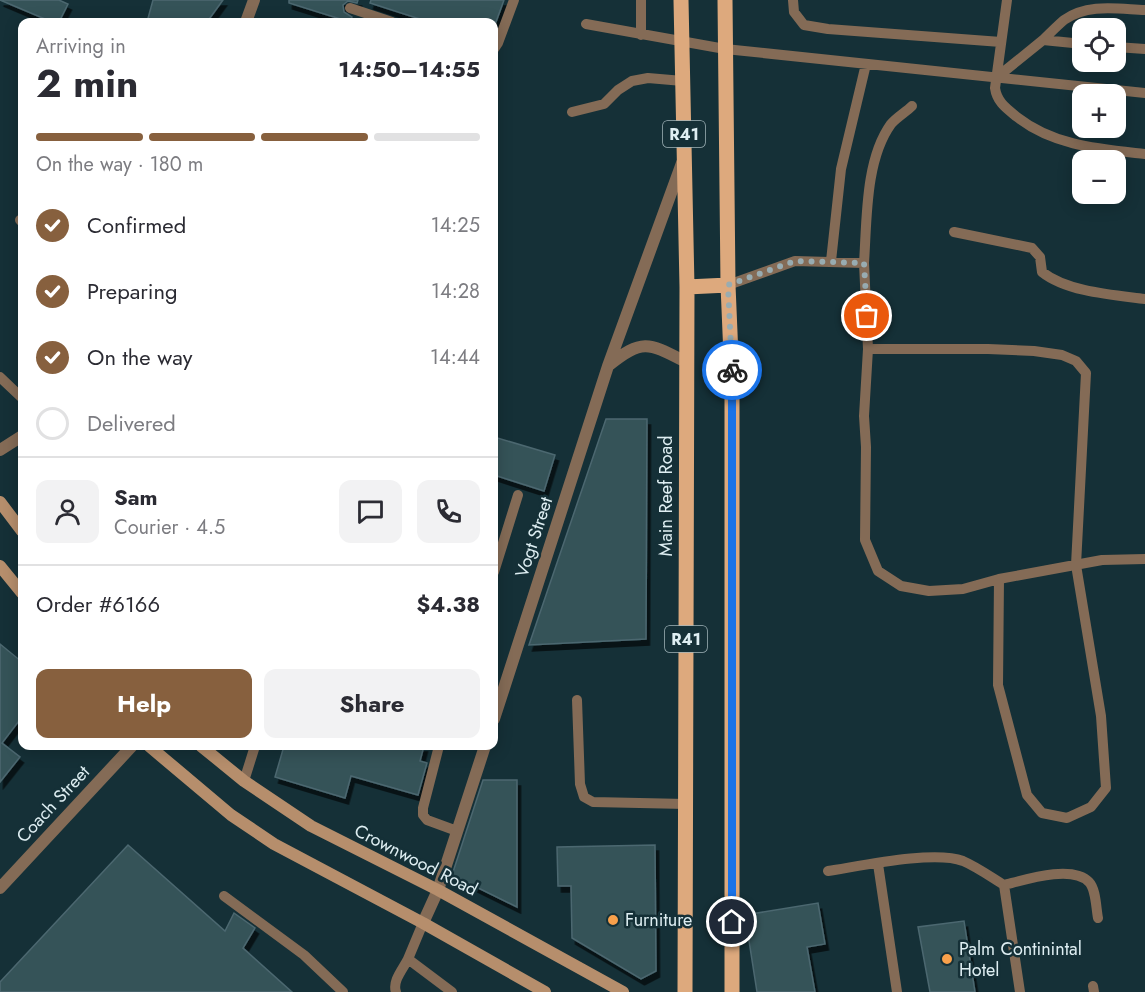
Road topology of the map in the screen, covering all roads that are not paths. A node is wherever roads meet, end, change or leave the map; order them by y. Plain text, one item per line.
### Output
1 (254, 0) edge
2 (513, 0) edge
3 (641, 0) edge
4 (681, 0) edge
5 (725, 0) edge
6 (793, 0) edge
7 (1007, 0) edge
8 (350, 8) dead end
9 (1145, 10) edge
10 (247, 18) edge
11 (380, 18) edge
12 (586, 24) dead end
13 (641, 34) junction
14 (1043, 40) junction
15 (682, 42) junction
16 (1001, 42) junction
17 (498, 43) edge
18 (1072, 43) edge
19 (1126, 48) edge
20 (725, 49) junction
21 (1145, 50) edge
22 (866, 64) junction
23 (996, 78) junction
24 (683, 81) junction
25 (1145, 93) edge
26 (912, 106) dead end
27 (572, 111) dead end
28 (1145, 154) edge
29 (684, 156) junction
30 (954, 232) dead end
31 (831, 261) junction
32 (864, 263) junction
33 (728, 285) junction
34 (687, 287) junction
35 (1145, 299) edge
36 (868, 349) junction
37 (686, 362) junction
38 (608, 366) junction
39 (0, 377) edge
40 (18, 394) edge
41 (18, 439) edge
42 (0, 450) edge
43 (518, 495) dead end
44 (0, 502) edge
45 (18, 526) edge
46 (498, 559) edge
47 (1145, 559) edge
48 (1076, 565) junction
49 (0, 566) edge
50 (999, 579) junction
51 (18, 588) edge
52 (577, 700) dead end
53 (498, 707) edge
54 (128, 750) edge
55 (154, 750) edge
56 (206, 750) edge
57 (254, 750) edge
58 (438, 750) edge
59 (484, 750) edge
60 (244, 781) junction
61 (686, 804) junction
62 (457, 831) junction
63 (878, 864) junction
64 (828, 871) dead end
65 (1, 884) edge
66 (1004, 885) junction
67 (438, 890) junction
68 (224, 896) dead end
69 (1098, 918) dead end
70 (423, 922) junction
71 (408, 959) junction
72 (343, 992) edge
73 (396, 992) edge
74 (452, 992) edge
75 (545, 992) edge
76 (623, 992) edge
77 (685, 992) edge
78 (732, 992) edge
79 (897, 992) edge
80 (1020, 992) edge

1 - 10 street
2 - 17 lane
3 - 13 lane
4 - 15 main road, Main Reef Road / R41
5 - 20 main road, R41
6 - 16 lane
7 - 16 lane
8 - 11 lane
9 - 14 lane
12 - 13 lane
13 - 15 lane
14 - 18 lane
14 - 23 lane
15 - 20 lane
15 - 24 main road, Main Reef Road / R41
16 - 23 lane
19 - 21 lane
20 - 22 lane
20 - 33 main road, R41
22 - 23 lane
22 - 31 lane
23 - 25 lane
23 - 28 lane
24 - 27 lane
24 - 29 main road, Main Reef Road / R41
26 - 32 lane
29 - 34 main road, Main Reef Road / R41
29 - 38 street, Vogt Street
30 - 35 lane
31 - 32 lane
31 - 33 lane
32 - 36 lane
33 - 34 main road
33 - 78 main road, R41
34 - 37 main road, Main Reef Road / R41
36 - 48 lane
36 - 50 lane
37 - 38 street
37 - 61 main road, Main Reef Road / R41
38 - 53 street, Vogt Street
39 - 40 lane
41 - 42 street
43 - 46 lane
44 - 45 main road
47 - 48 lane
48 - 50 lane
48 - 50 lane
49 - 51 main road
52 - 61 lane
54 - 65 street, Coach Street
55 - 70 main road
56 - 60 main road, Crownwood Road
57 - 60 lane
58 - 62 lane
59 - 62 street
60 - 67 main road, Crownwood Road
61 - 77 main road, Main Reef Road / R41
62 - 67 street
63 - 64 lane
63 - 66 lane
63 - 79 lane
66 - 69 lane
66 - 80 lane
67 - 70 street
67 - 76 main road, Crownwood Road
68 - 72 lane
70 - 71 lane
70 - 75 main road
71 - 73 lane
71 - 74 lane

